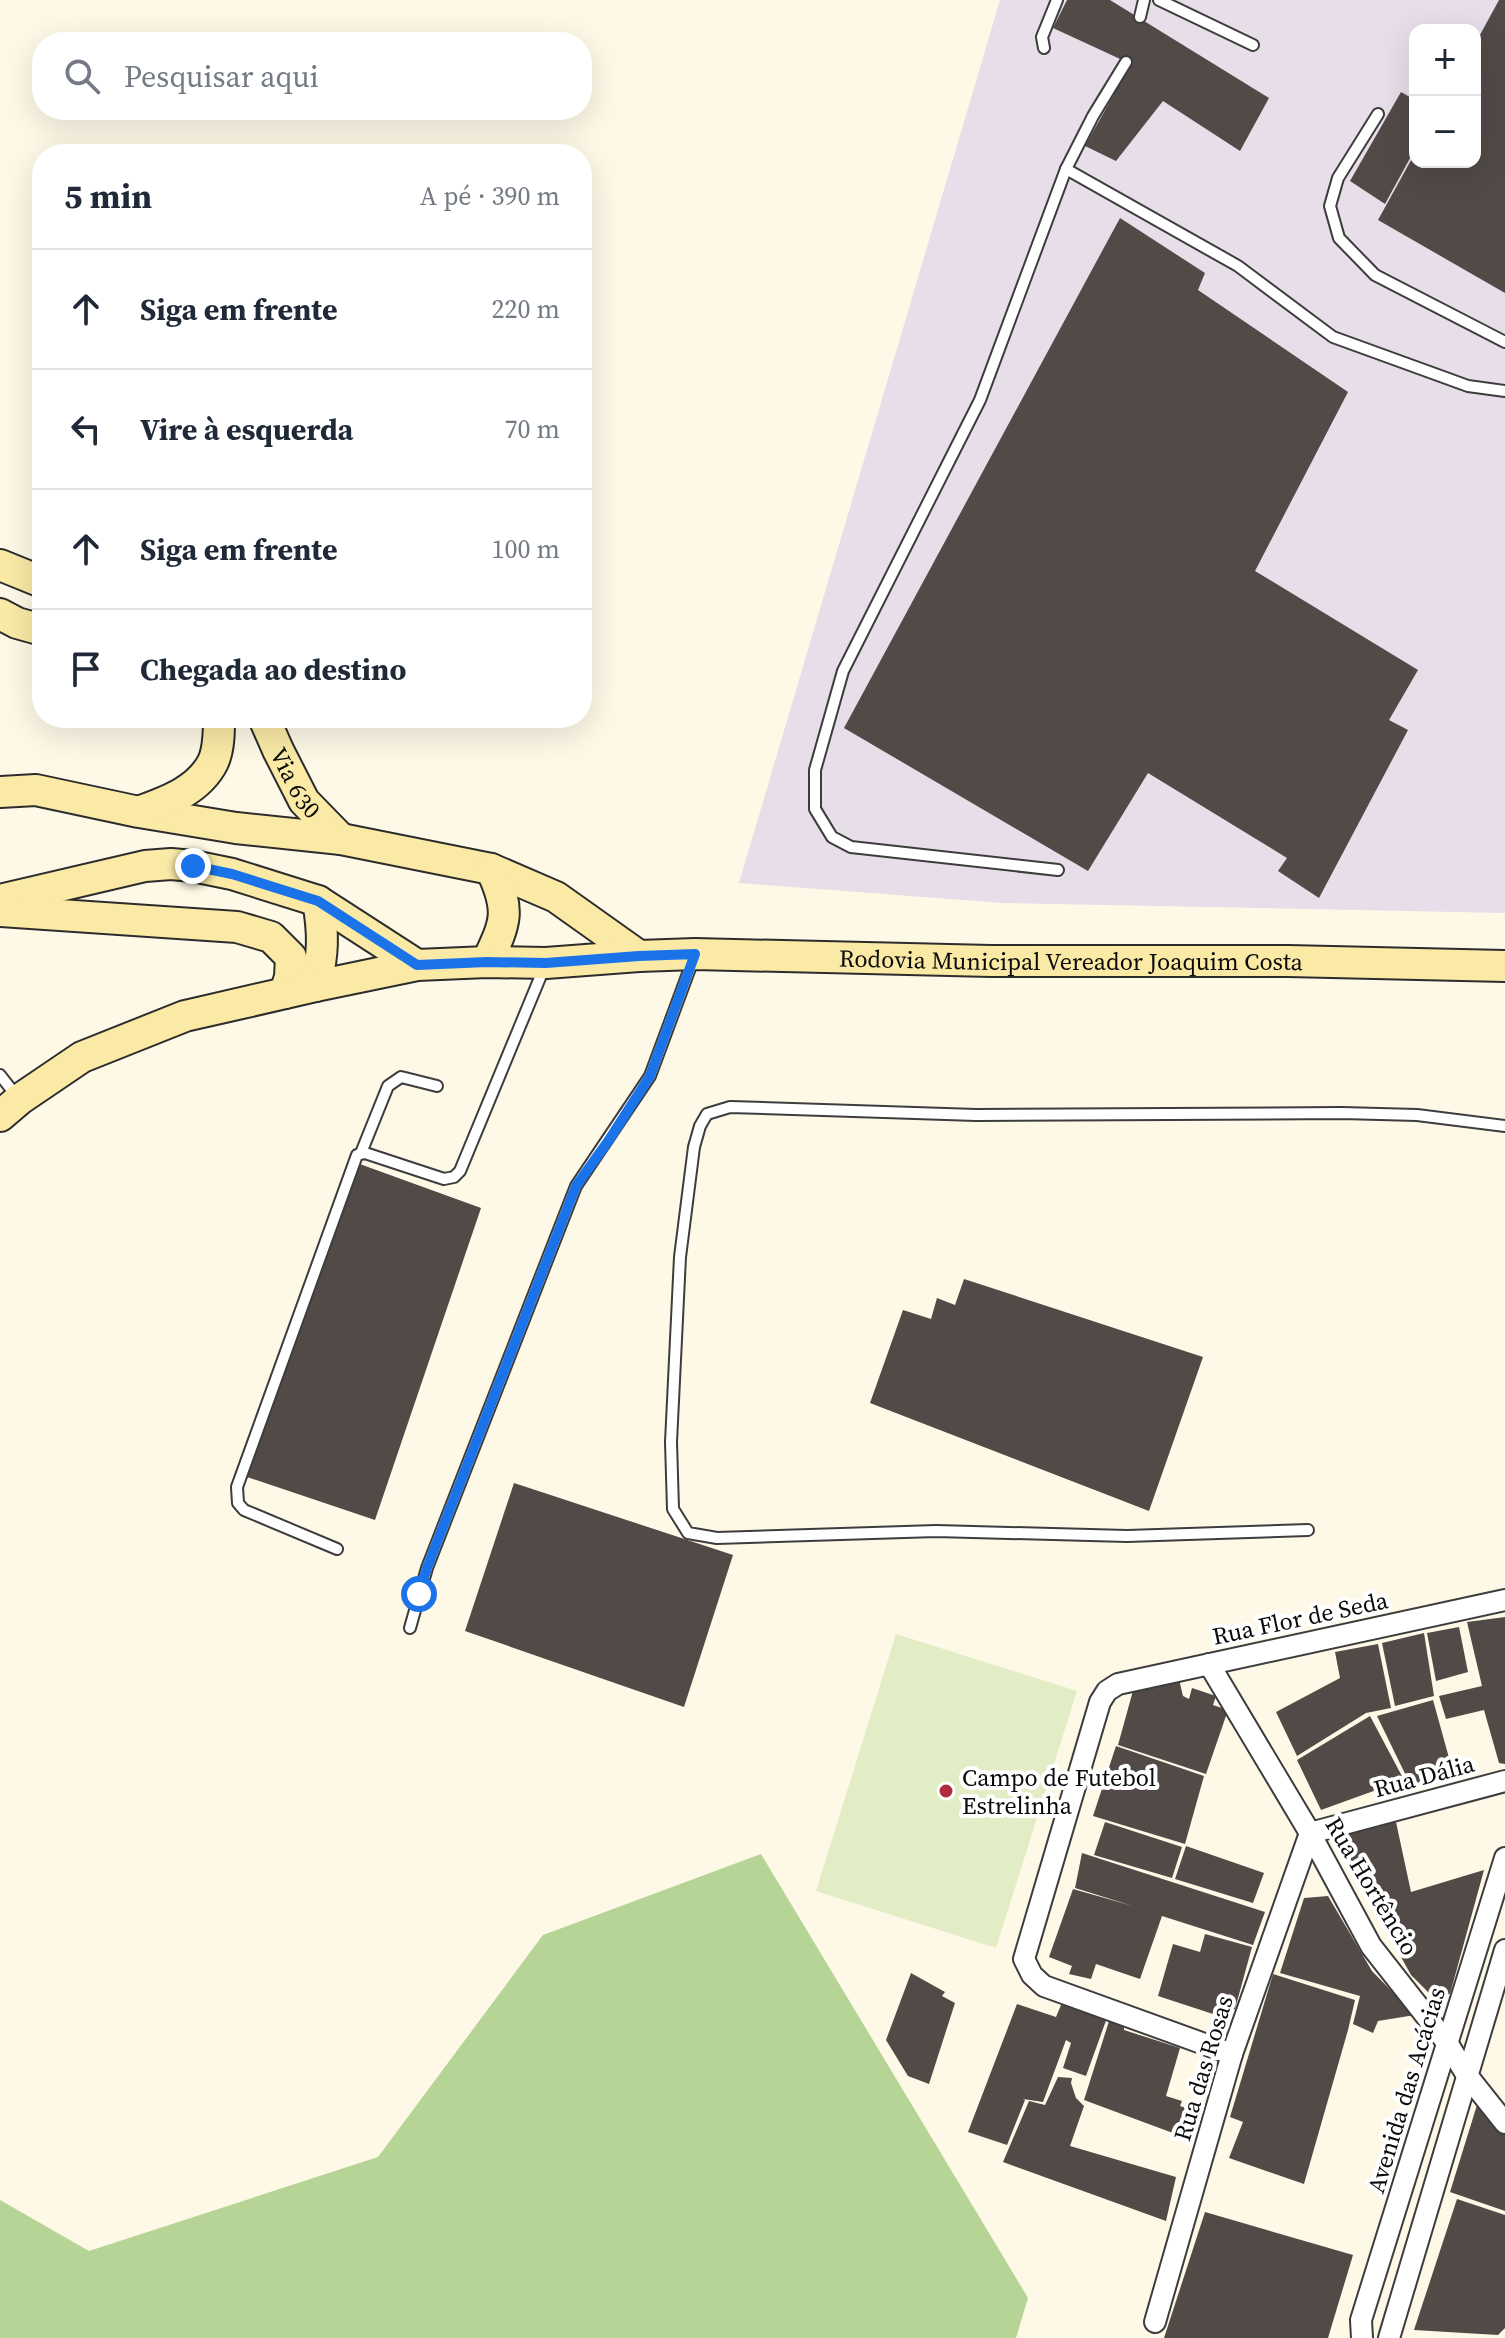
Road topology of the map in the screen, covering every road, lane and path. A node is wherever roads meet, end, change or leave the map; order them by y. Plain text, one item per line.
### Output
1 (1057, 0) edge
2 (1144, 0) edge
3 (1159, 0) edge
4 (1140, 17) dead end
5 (1253, 45) dead end
6 (1044, 48) dead end
7 (1126, 62) dead end
8 (1378, 114) dead end
9 (1066, 169) junction
10 (1505, 342) edge
11 (1505, 391) edge
12 (0, 565) edge
13 (32, 578) edge
14 (0, 614) edge
15 (32, 627) edge
16 (218, 728) edge
17 (268, 728) edge
18 (0, 792) edge
19 (139, 812) junction
20 (341, 839) junction
21 (491, 869) junction
22 (1058, 870) dead end
23 (0, 900) edge
24 (318, 901) junction
25 (0, 911) edge
26 (695, 954) junction
27 (639, 956) junction
28 (487, 962) junction
29 (546, 963) junction
30 (417, 965) junction
31 (1505, 966) edge
32 (316, 986) junction
33 (285, 993) junction
34 (0, 1075) edge
35 (437, 1086) dead end
36 (10, 1107) edge
37 (1505, 1126) edge
38 (361, 1153) junction
39 (1308, 1530) dead end
40 (337, 1549) dead end
41 (1505, 1600) edge
42 (410, 1628) dead end
43 (1209, 1664) junction
44 (1505, 1781) edge
45 (1310, 1833) junction
46 (1505, 1858) edge
47 (1505, 1950) edge
48 (1463, 1996) junction
49 (1497, 2006) edge
50 (1448, 2044) junction
51 (1232, 2054) junction
52 (1466, 2074) junction
53 (1505, 2123) edge
54 (1155, 2322) dead end
55 (1362, 2338) edge
56 (1389, 2338) edge

1 - 6 lane
2 - 4 lane
3 - 5 lane
7 - 9 lane
8 - 10 lane
9 - 11 lane
9 - 22 lane
12 - 13 main road
14 - 15 main road
16 - 19 main road
17 - 20 main road, Via 630
18 - 19 main road
19 - 20 main road
20 - 21 main road
21 - 27 main road
21 - 28 main road
23 - 24 main road
24 - 30 main road
24 - 32 main road
25 - 33 main road
26 - 27 main road, Rodovia Municipal Vereador Joaquim Costa
26 - 31 main road, Rodovia Municipal Vereador Joaquim Costa
26 - 42 lane
27 - 29 main road, Rodovia Municipal Vereador Joaquim Costa
28 - 29 main road, Rodovia Municipal Vereador Joaquim Costa
28 - 30 main road, Rodovia Municipal Vereador Joaquim Costa
29 - 38 lane
30 - 32 main road
32 - 33 main road
33 - 36 main road
34 - 36 lane
35 - 38 lane
37 - 39 lane
38 - 40 lane
41 - 43 street, Rua Flor de Seda
43 - 45 street, Rua Hortêncio
43 - 51 street, Rua Flor de Seda
44 - 45 street, Rua Dália
45 - 50 street, Rua Hortêncio
45 - 51 street, Rua das Rosas
46 - 48 street, Avenida das Acácias
47 - 49 street
48 - 49 street
48 - 50 street, Avenida das Acácias
49 - 52 street
50 - 52 street, Rua Hortêncio
50 - 55 street, Avenida das Acácias
51 - 54 street, Rua das Rosas
52 - 53 street, Rua Hortêncio
52 - 56 street

